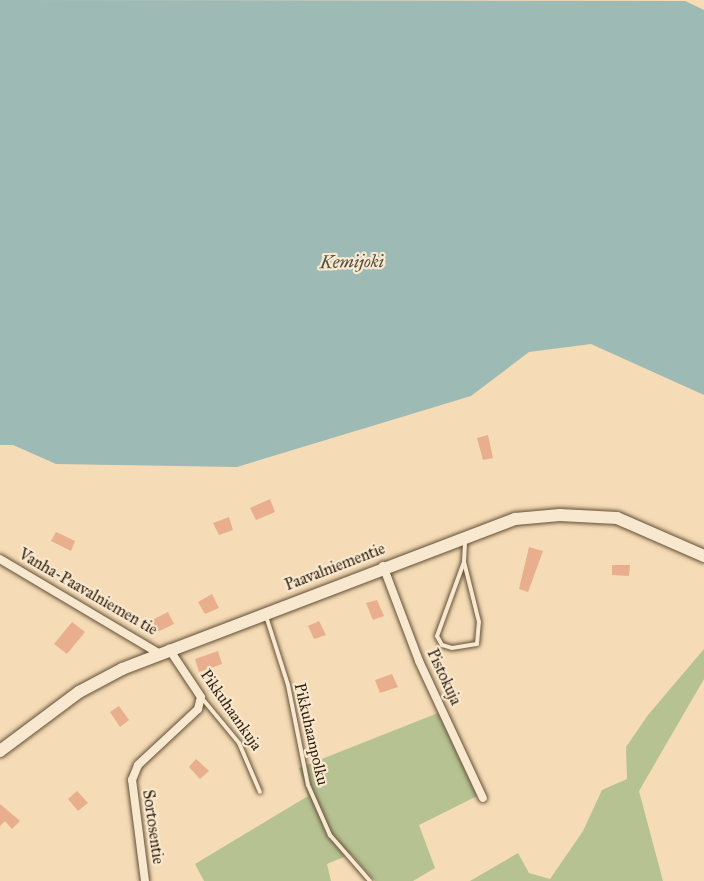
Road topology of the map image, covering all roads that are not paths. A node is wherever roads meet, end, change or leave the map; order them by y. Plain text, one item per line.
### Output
1 (465, 536) junction
2 (704, 556) edge
3 (0, 559) edge
4 (464, 562) junction
5 (383, 566) junction
6 (265, 613) junction
7 (164, 651) junction
8 (201, 697) junction
9 (0, 751) edge
10 (260, 792) dead end
11 (483, 798) dead end
12 (145, 881) edge
13 (370, 881) edge

1 - 2 street, Paavalniementie
1 - 4 lane
1 - 5 street, Paavalniementie
3 - 7 street, Vanha-Paavalniemen tie
4 - 4 lane
5 - 6 street, Paavalniementie
5 - 11 street, Pistokuja
6 - 7 street, Paavalniementie
6 - 13 lane, Pikkuhaanpolku
7 - 8 street, Pikkuhaankuja
7 - 9 street, Paavalniementie
8 - 10 lane, Pikkuhaankuja
8 - 12 street, Sortosentie

